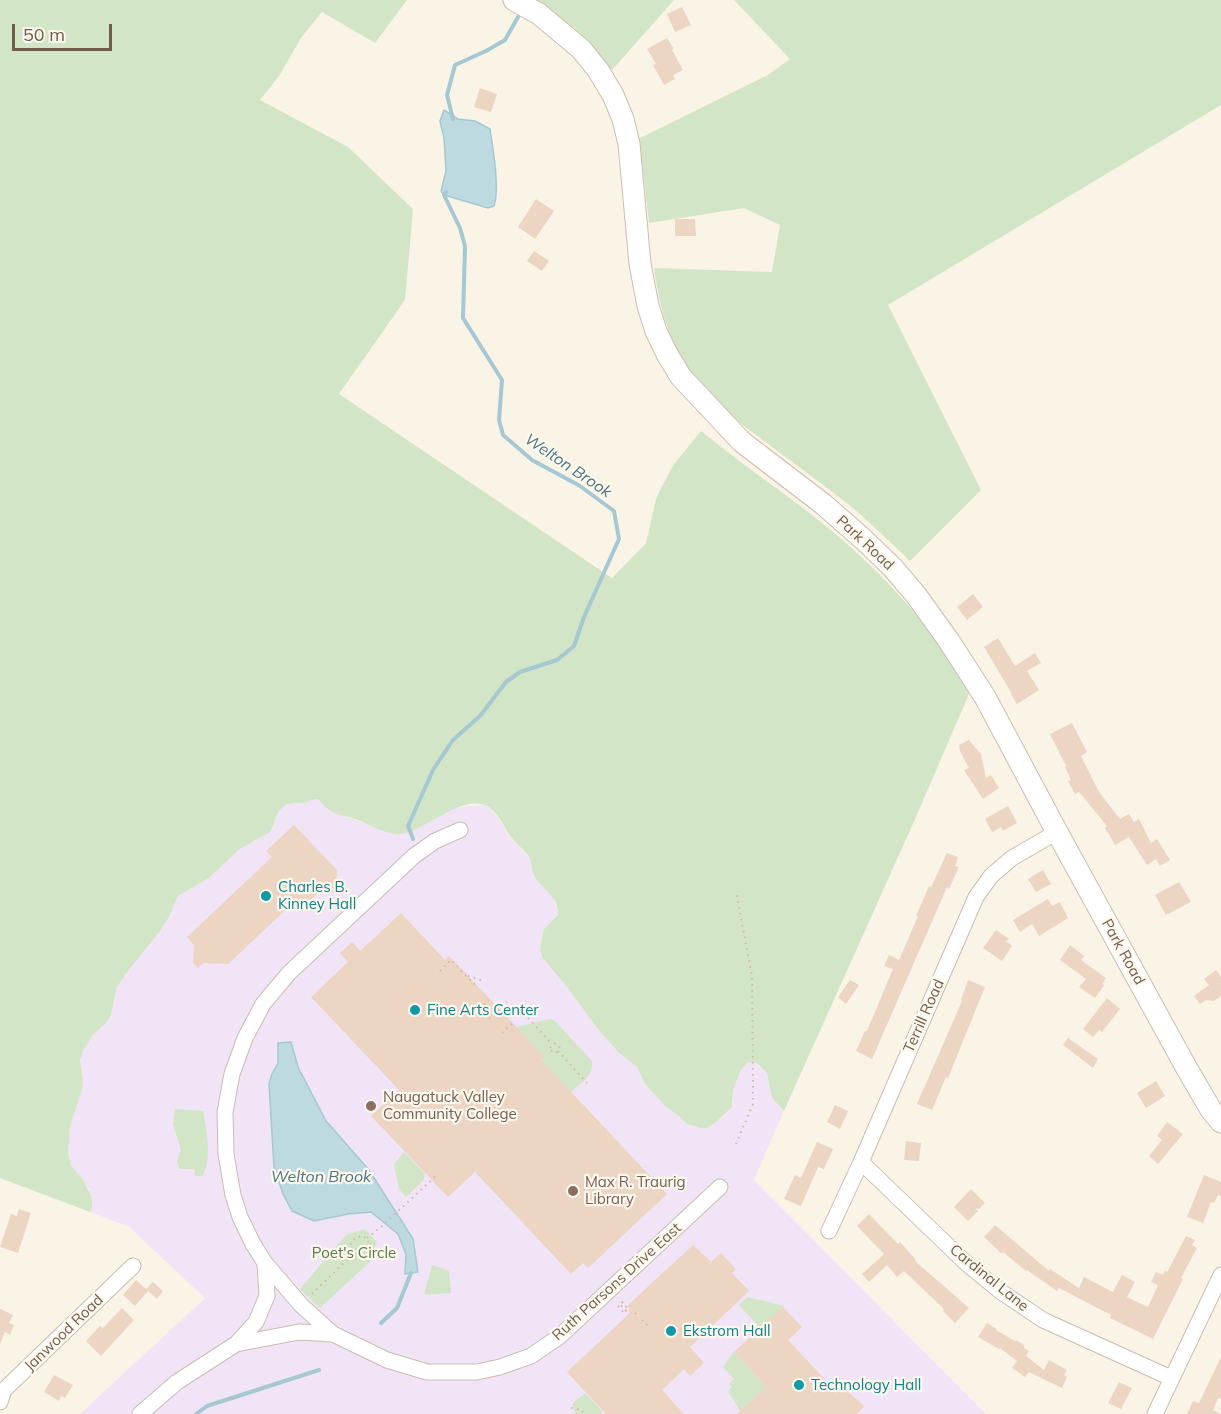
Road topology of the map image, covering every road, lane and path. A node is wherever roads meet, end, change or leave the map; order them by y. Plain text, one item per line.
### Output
1 (514, 0) edge
2 (460, 830) dead end
3 (1057, 832) junction
4 (736, 891) dead end
5 (440, 970) dead end
6 (465, 975) junction
7 (483, 981) dead end
8 (472, 987) dead end
9 (489, 1000) dead end
10 (507, 1002) dead end
11 (480, 1009) dead end
12 (528, 1018) dead end
13 (489, 1019) dead end
14 (512, 1024) dead end
15 (502, 1033) dead end
16 (552, 1044) junction
17 (558, 1051) junction
18 (587, 1083) dead end
19 (1221, 1122) edge
20 (736, 1144) dead end
21 (861, 1162) junction
22 (438, 1174) dead end
23 (720, 1187) dead end
24 (829, 1231) dead end
25 (367, 1238) junction
26 (351, 1256) junction
27 (265, 1263) junction
28 (133, 1266) dead end
29 (1221, 1275) edge
30 (301, 1305) junction
31 (618, 1306) dead end
32 (629, 1310) dead end
33 (635, 1313) dead end
34 (638, 1316) dead end
35 (642, 1320) dead end
36 (648, 1326) dead end
37 (333, 1334) junction
38 (236, 1344) junction
39 (1171, 1378) junction
40 (1, 1393) edge
41 (571, 1408) dead end
42 (140, 1414) edge
43 (585, 1414) edge
44 (1155, 1414) edge

1 - 3 main road, Park Road
2 - 27 street
3 - 19 main road, Park Road
3 - 21 street, Terrill Road
4 - 20 path
5 - 6 path
6 - 7 path
6 - 8 path
9 - 11 path
10 - 13 path
12 - 16 path
14 - 15 path
16 - 17 path
16 - 17 path
17 - 18 path
21 - 24 street, Terrill Road
21 - 39 street, Cardinal Lane
22 - 25 path
23 - 37 street, Ruth Parsons Drive East
25 - 26 path
25 - 26 path
26 - 30 path
27 - 30 street
27 - 38 street
28 - 40 street, Janwood Road
29 - 39 street
30 - 37 street
31 - 32 path
33 - 34 path
35 - 36 path
37 - 38 street
38 - 42 street
39 - 44 street
41 - 43 path

